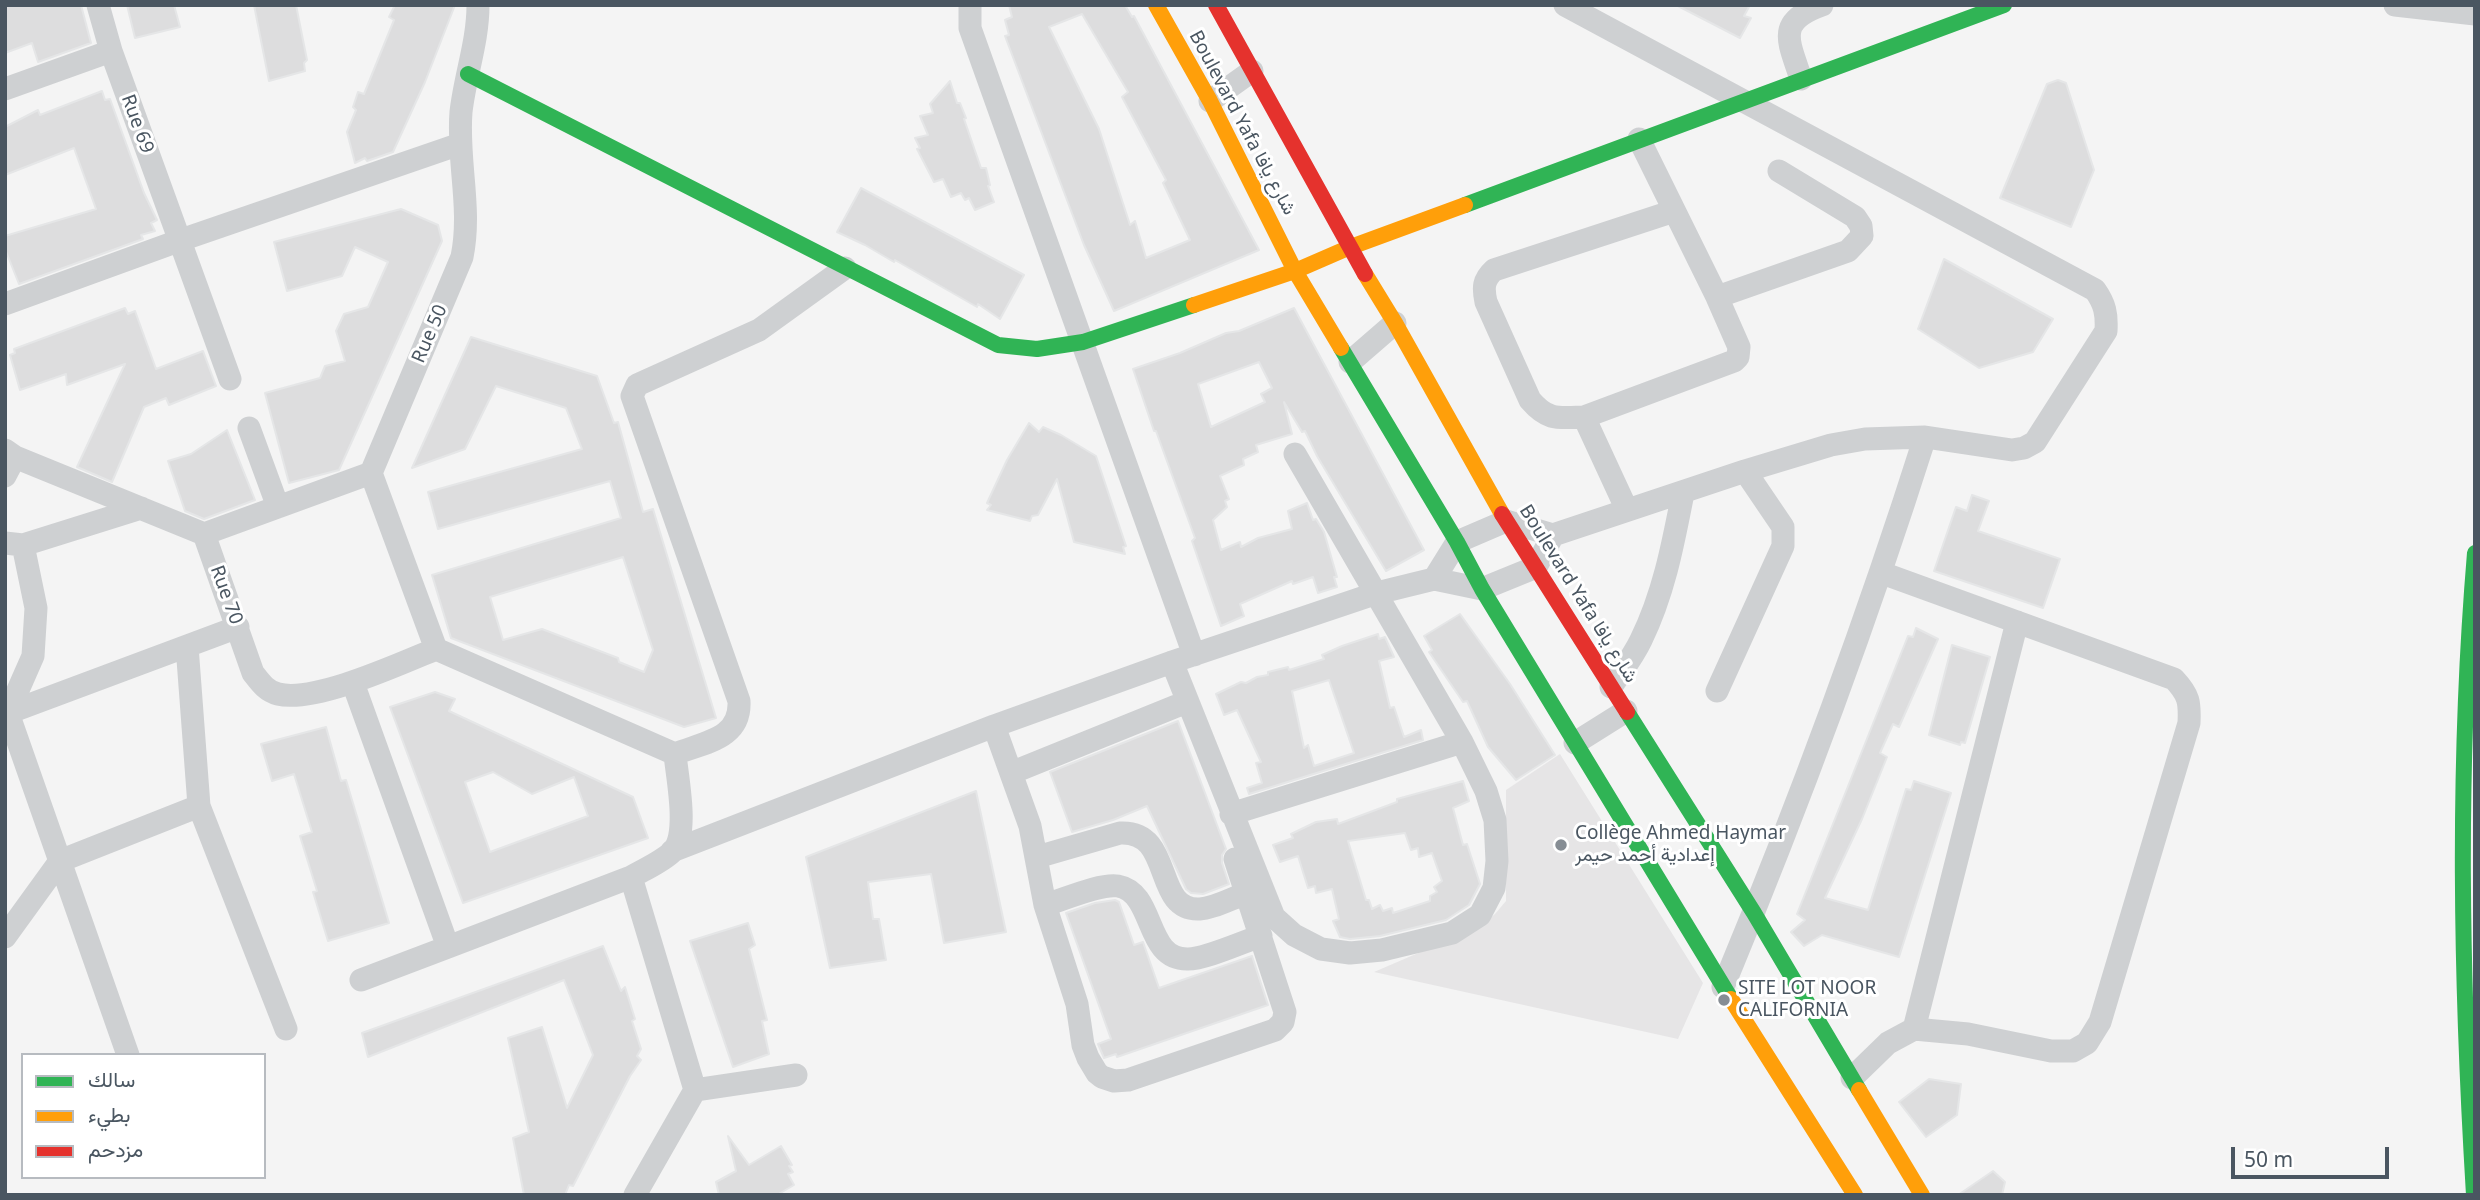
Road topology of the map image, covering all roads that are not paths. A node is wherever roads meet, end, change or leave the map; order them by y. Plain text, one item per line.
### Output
1 (98, 5) edge
2 (478, 5) edge
3 (970, 5) edge
4 (1156, 5) edge
5 (1216, 5) edge
6 (1565, 5) edge
7 (1822, 5) edge
8 (2004, 5) edge
9 (2395, 5) edge
10 (2475, 14) edge
11 (111, 51) junction
12 (5, 66) edge
13 (1252, 71) junction
14 (468, 74) junction
15 (1801, 79) junction
16 (14, 86) edge
17 (1742, 100) junction
18 (1210, 101) junction
19 (1639, 139) junction
20 (460, 145) junction
21 (1779, 171) dead end
22 (1674, 211) junction
23 (181, 240) junction
24 (1348, 248) junction
25 (845, 268) junction
26 (1295, 271) junction
27 (1717, 297) junction
28 (5, 304) edge
29 (1395, 323) junction
30 (1083, 342) junction
31 (1350, 362) junction
32 (230, 379) dead end
33 (1584, 417) junction
34 (248, 428) dead end
35 (1925, 437) junction
36 (1295, 454) dead end
37 (9, 461) edge
38 (1745, 471) junction
39 (371, 473) junction
40 (1683, 493) junction
41 (278, 507) junction
42 (141, 508) junction
43 (1627, 510) junction
44 (1506, 521) junction
45 (204, 534) junction
46 (1553, 535) junction
47 (1457, 542) junction
48 (14, 544) edge
49 (2475, 553) edge
50 (1536, 567) junction
51 (1882, 573) junction
52 (1434, 579) junction
53 (1482, 589) junction
54 (1377, 593) junction
55 (2017, 622) junction
56 (238, 627) junction
57 (187, 646) junction
58 (436, 649) junction
59 (1177, 661) junction
60 (353, 683) junction
61 (1611, 687) junction
62 (1717, 691) dead end
63 (1180, 705) junction
64 (1626, 711) junction
65 (7, 713) edge
66 (994, 726) junction
67 (1462, 742) junction
68 (1576, 743) junction
69 (676, 754) junction
70 (1011, 773) junction
71 (199, 806) junction
72 (1231, 814) junction
73 (672, 851) junction
74 (1037, 857) junction
75 (60, 861) junction
76 (631, 877) junction
77 (1247, 893) junction
78 (1045, 905) junction
79 (1754, 913) junction
80 (1261, 936) junction
81 (5, 937) edge
82 (448, 947) junction
83 (361, 979) dead end
84 (1723, 987) junction
85 (1914, 1028) junction
86 (286, 1029) dead end
87 (127, 1053) edge
88 (796, 1075) dead end
89 (1852, 1078) junction
90 (695, 1090) junction
91 (635, 1195) edge
92 (1855, 1195) edge
93 (1922, 1195) edge
94 (2474, 1195) edge

1 - 11 street, Rue 69
2 - 14 street, Rue 50
3 - 30 street
4 - 18 street, Boulevard Yafa شارع يافا
5 - 13 street, Boulevard Yafa شارع يافا
6 - 17 street
7 - 15 street
8 - 15 street
9 - 10 street
11 - 16 street
11 - 23 street, Rue 69
12 - 16 street
13 - 18 street
13 - 24 street, Boulevard Yafa شارع يافا
14 - 20 street, Rue 50
14 - 25 street
15 - 17 street
17 - 19 street
17 - 35 street
18 - 26 street, Boulevard Yafa شارع يافا
19 - 22 street
19 - 24 street
20 - 23 street
20 - 39 street, Rue 50
21 - 27 street
22 - 27 street
22 - 33 street
23 - 28 street
23 - 32 street, Rue 69
24 - 26 street
24 - 29 street, Boulevard Yafa شارع يافا
25 - 30 street
25 - 69 street
26 - 30 street
26 - 31 street, Boulevard Yafa شارع يافا
27 - 33 street
29 - 31 street
29 - 44 street, Boulevard Yafa شارع يافا
30 - 59 street
31 - 47 street, Boulevard Yafa شارع يافا
33 - 43 street
34 - 41 street
35 - 38 street
35 - 51 street
36 - 54 street
37 - 42 street
38 - 40 street
38 - 62 street
39 - 41 street
39 - 58 street
40 - 43 street
40 - 61 street
41 - 45 street
42 - 45 street
42 - 48 street
43 - 46 street
44 - 46 street
44 - 47 street
44 - 50 street, Boulevard Yafa شارع يافا
45 - 56 street, Rue 70
46 - 50 street
47 - 52 street
47 - 53 street, Boulevard Yafa شارع يافا
48 - 65 street
49 - 94 street
50 - 53 street
50 - 61 street, Boulevard Yafa شارع يافا
51 - 55 street
51 - 79 street
52 - 53 street
52 - 54 street
53 - 68 street, Boulevard Yafa شارع يافا
54 - 59 street
54 - 67 street
55 - 85 street
55 - 85 street
56 - 57 street
56 - 60 street, Rue 70
57 - 65 street
57 - 71 street
58 - 60 street, Rue 70
58 - 69 street
59 - 63 street
59 - 66 street
59 - 72 street
60 - 82 street
61 - 64 street, Boulevard Yafa شارع يافا
63 - 70 street
63 - 77 street
64 - 68 street
64 - 79 street, Boulevard Yafa شارع يافا
65 - 75 street
66 - 70 street
66 - 73 street
67 - 72 street
67 - 72 street
68 - 84 street, Boulevard Yafa شارع يافا
69 - 73 street
70 - 74 street
71 - 75 street
71 - 86 street
73 - 76 street
74 - 77 street
74 - 78 street
75 - 81 street
75 - 87 street
76 - 82 street
76 - 90 street
77 - 80 street
78 - 80 street
78 - 80 street
79 - 84 street
79 - 89 street, Boulevard Yafa شارع يافا
82 - 83 street
84 - 92 street, Boulevard Yafa شارع يافا
85 - 89 street
88 - 90 street
89 - 93 street, Boulevard Yafa شارع يافا
90 - 91 street

